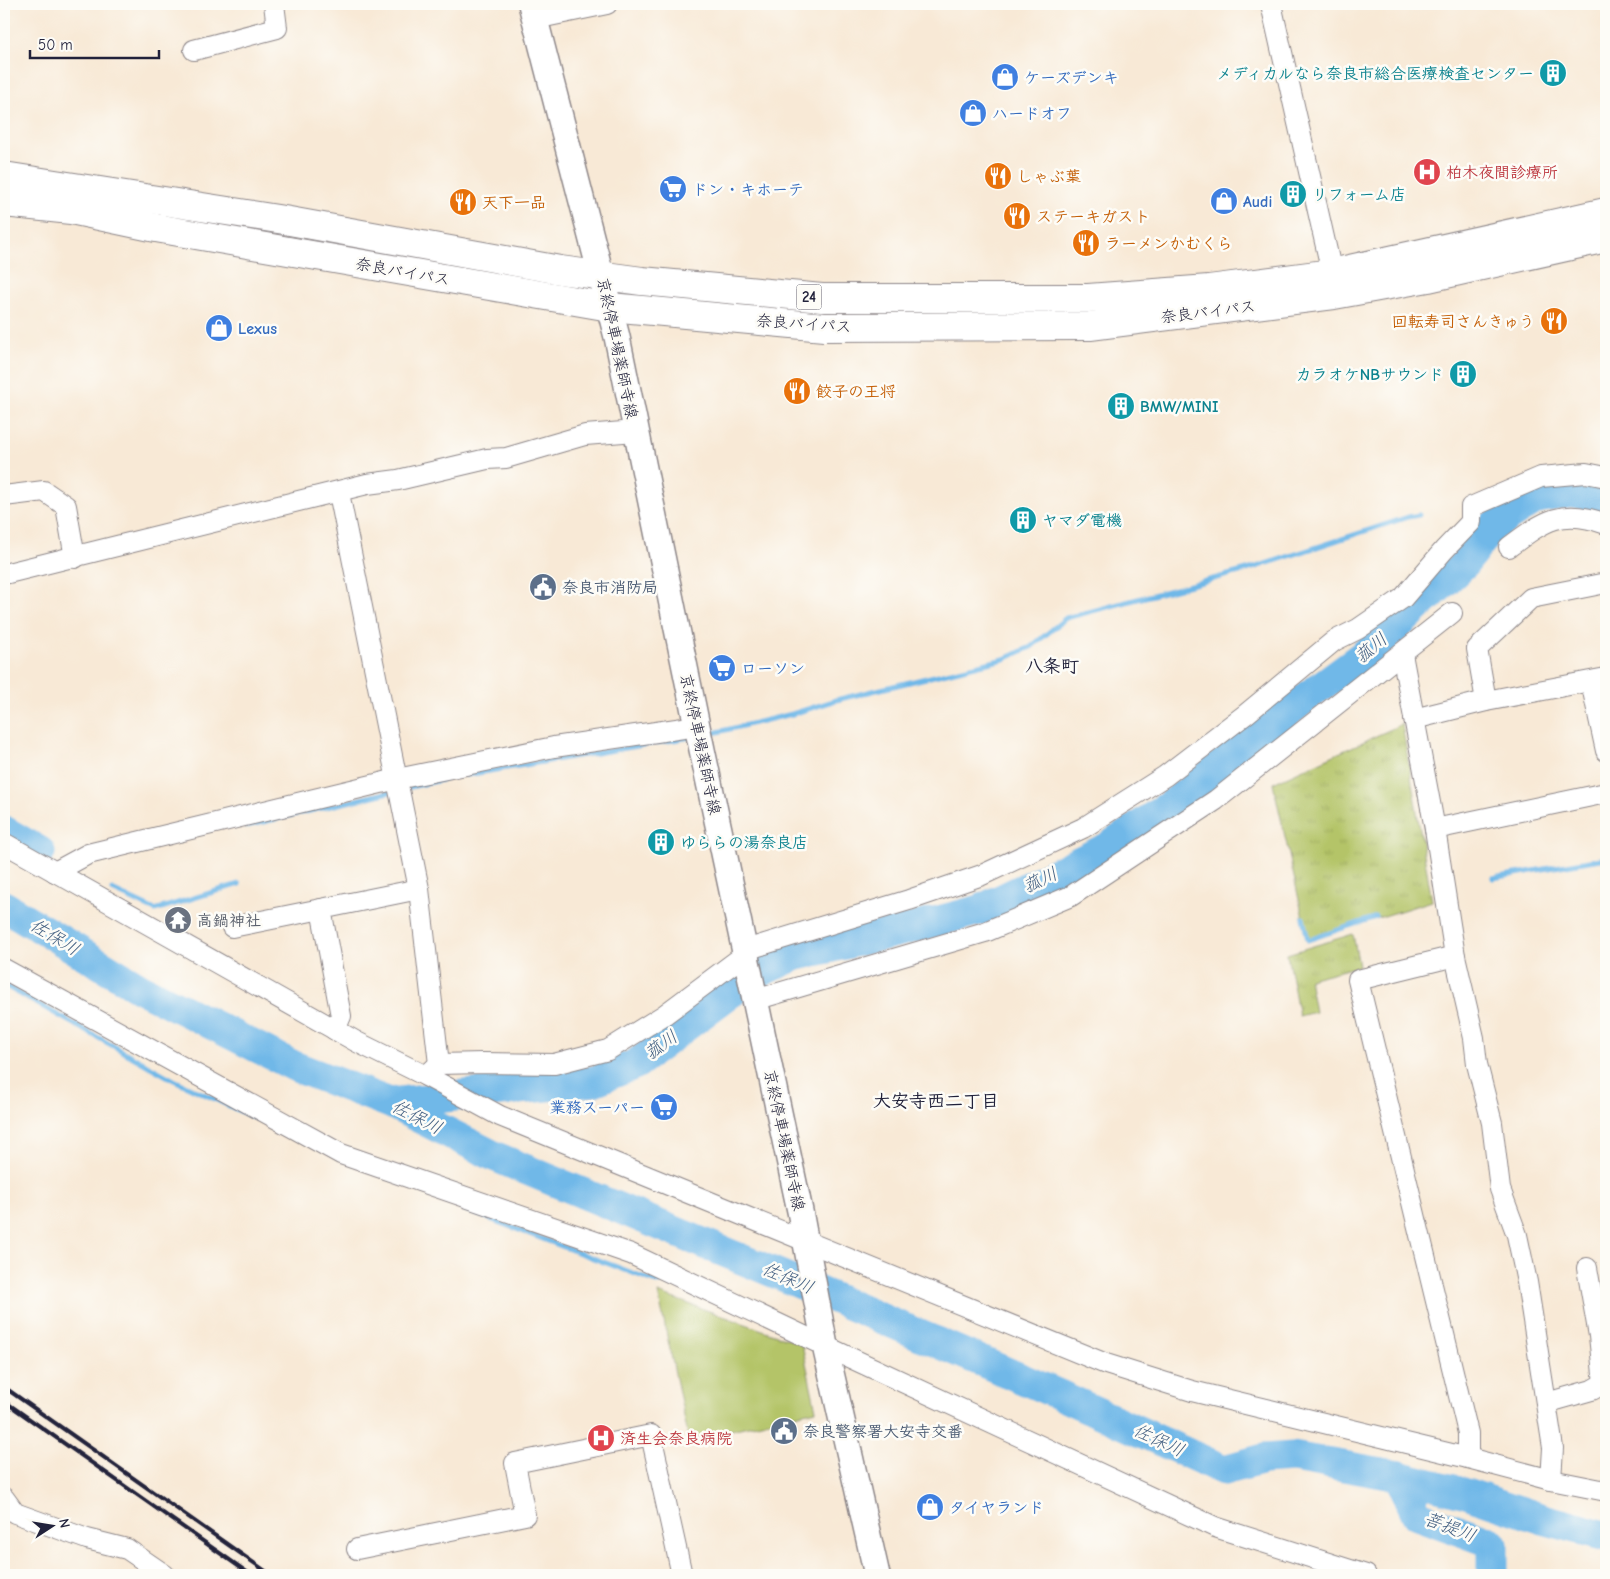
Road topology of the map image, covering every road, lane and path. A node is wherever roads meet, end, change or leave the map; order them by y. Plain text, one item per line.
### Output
1 (274, 4) edge
2 (607, 4) edge
3 (1271, 4) edge
4 (533, 12) edge
5 (194, 50) dead end
6 (7, 175) edge
7 (4, 202) edge
8 (4, 210) edge
9 (71, 210) junction
10 (1606, 212) edge
11 (1606, 238) edge
12 (1332, 272) junction
13 (602, 275) junction
14 (610, 307) junction
15 (636, 431) junction
16 (1606, 477) edge
17 (338, 492) junction
18 (4, 496) edge
19 (1606, 524) edge
20 (1509, 547) dead end
21 (75, 558) junction
22 (4, 574) edge
23 (1606, 583) edge
24 (1452, 613) dead end
25 (1402, 654) junction
26 (1598, 680) edge
27 (1486, 701) junction
28 (1414, 719) junction
29 (697, 726) junction
30 (1606, 751) edge
31 (397, 779) junction
32 (1606, 792) edge
33 (1435, 829) junction
34 (4, 843) edge
35 (55, 872) junction
36 (419, 889) junction
37 (321, 909) junction
38 (232, 927) dead end
39 (1455, 956) junction
40 (746, 959) junction
41 (4, 970) edge
42 (755, 998) junction
43 (335, 1030) junction
44 (433, 1070) junction
45 (807, 1247) junction
46 (1587, 1268) dead end
47 (824, 1340) junction
48 (1605, 1383) edge
49 (1546, 1403) junction
50 (1468, 1458) junction
51 (1550, 1480) junction
52 (1606, 1491) edge
53 (4, 1498) edge
54 (357, 1549) dead end
55 (165, 1575) edge
56 (682, 1575) edge
57 (877, 1575) edge
58 (1366, 1575) edge

1 - 5 street
2 - 4 street
3 - 12 street
4 - 13 main road, 京終停車場薬師寺線
6 - 13 highway, 奈良バイパス / 24
7 - 9 highway, 奈良バイパス / 24
8 - 9 highway
9 - 14 highway, 奈良バイパス / 24
10 - 12 highway, 奈良バイパス / 24
11 - 14 highway, 奈良バイパス / 24
12 - 13 highway, 奈良バイパス / 24
13 - 14 main road, 京終停車場薬師寺線
14 - 15 main road, 京終停車場薬師寺線
15 - 17 street
15 - 29 main road, 京終停車場薬師寺線
16 - 40 street
17 - 21 street
17 - 31 street
18 - 21 street
19 - 20 street
21 - 22 street
23 - 27 street
24 - 25 street
25 - 28 street
25 - 42 street
26 - 27 street
26 - 30 street
27 - 28 street
28 - 33 street
29 - 31 street
29 - 40 main road, 京終停車場薬師寺線
31 - 35 street
31 - 36 street
32 - 33 street
33 - 39 street
34 - 35 street
35 - 43 street
36 - 37 street
36 - 44 street
37 - 38 street
37 - 43 street
39 - 49 street
39 - 50 street
40 - 42 main road, 京終停車場薬師寺線
40 - 44 street
41 - 47 street
42 - 45 main road, 京終停車場薬師寺線
43 - 44 street
44 - 45 street
45 - 47 main road, 京終停車場薬師寺線
45 - 50 street
46 - 48 street
47 - 57 main road, 京終停車場薬師寺線
47 - 58 street
48 - 49 street
49 - 51 street
50 - 51 street
51 - 52 street
53 - 55 street
54 - 56 street

